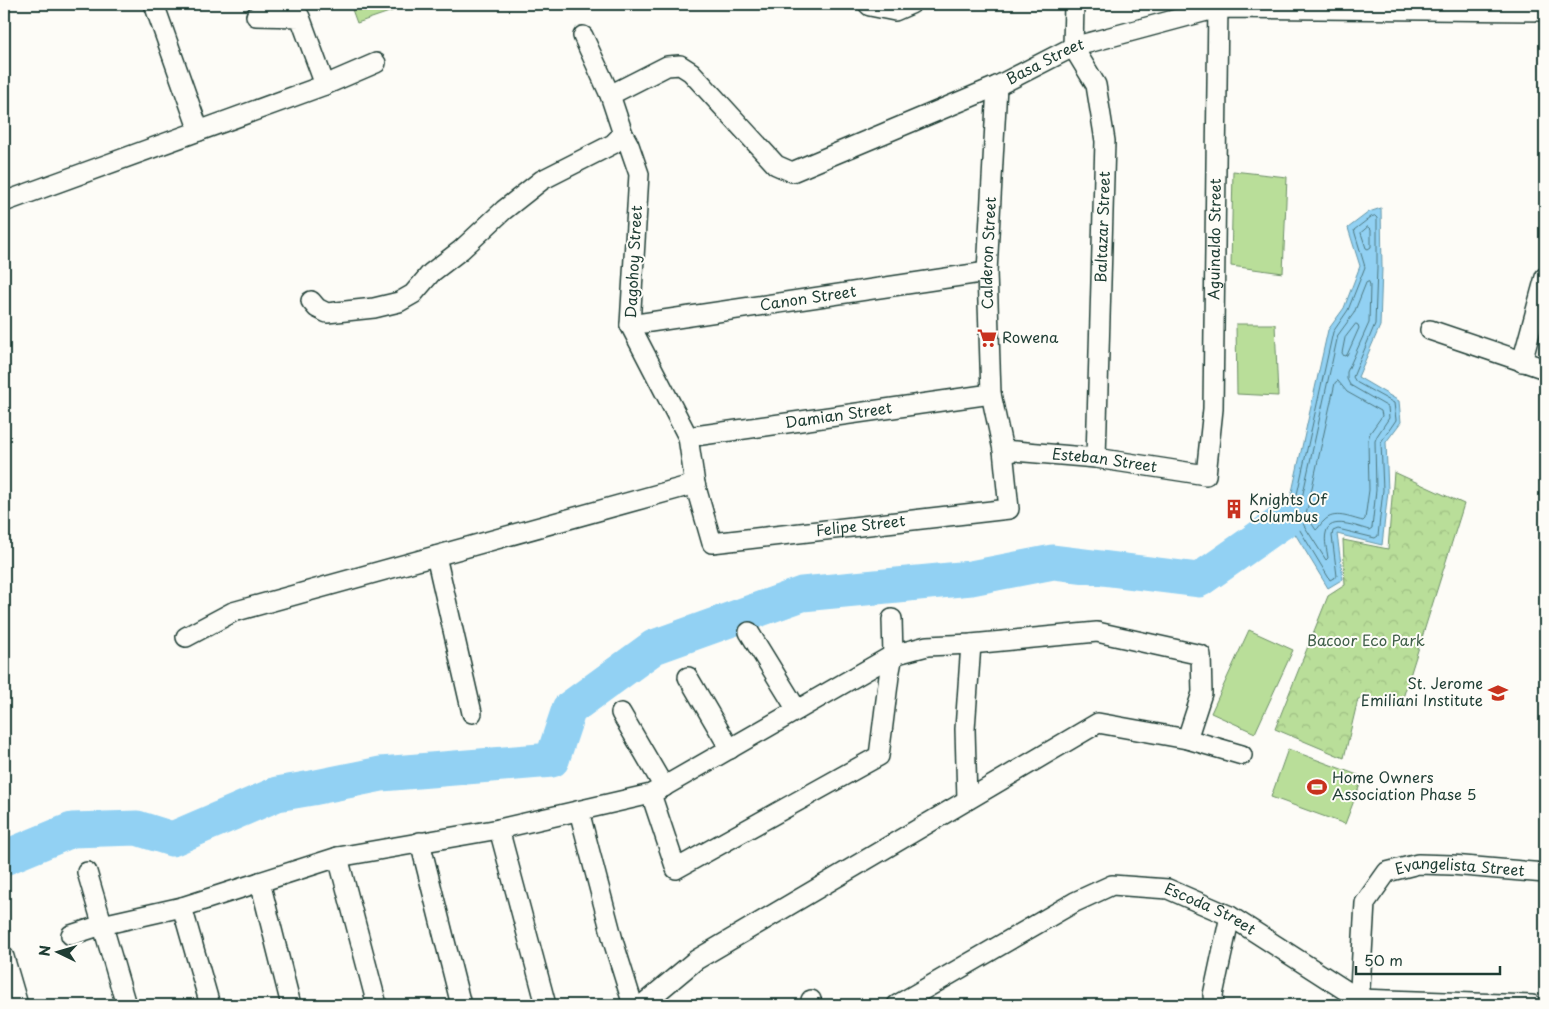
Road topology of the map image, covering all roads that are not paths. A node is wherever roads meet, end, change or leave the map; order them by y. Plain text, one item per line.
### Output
1 (154, 4) edge
2 (868, 4) edge
3 (911, 4) edge
4 (1074, 4) edge
5 (1218, 6) edge
6 (1545, 11) edge
7 (256, 16) dead end
8 (583, 36) dead end
9 (1073, 47) junction
10 (376, 63) dead end
11 (325, 85) junction
12 (997, 86) junction
13 (610, 95) junction
14 (199, 131) junction
15 (626, 139) junction
16 (4, 202) edge
17 (987, 272) junction
18 (1545, 277) edge
19 (311, 301) dead end
20 (630, 325) junction
21 (1430, 330) dead end
22 (1522, 362) junction
23 (1545, 370) edge
24 (991, 394) junction
25 (688, 437) junction
26 (1003, 450) junction
27 (1096, 458) junction
28 (1206, 475) joint
29 (694, 484) junction
30 (1009, 509) joint
31 (712, 543) joint
32 (436, 556) junction
33 (892, 619) dead end
34 (749, 632) dead end
35 (186, 637) dead end
36 (971, 644) junction
37 (893, 654) junction
38 (688, 677) dead end
39 (796, 710) junction
40 (472, 713) dead end
41 (621, 713) dead end
42 (1187, 738) junction
43 (730, 749) junction
44 (1242, 755) dead end
45 (657, 791) junction
46 (967, 800) junction
47 (579, 811) junction
48 (499, 828) junction
49 (420, 842) junction
50 (338, 857) junction
51 (87, 872) dead end
52 (1545, 873) edge
53 (260, 882) junction
54 (182, 907) junction
55 (1230, 916) junction
56 (102, 925) junction
57 (71, 935) dead end
58 (4, 957) edge
59 (7, 978) edge
60 (1213, 1000) edge
61 (1359, 1002) edge
62 (1475, 1004) edge
63 (18, 1005) edge
64 (126, 1005) edge
65 (210, 1005) edge
66 (292, 1005) edge
67 (378, 1005) edge
68 (461, 1005) edge
69 (546, 1005) edge
70 (633, 1005) edge
71 (642, 1005) edge
72 (897, 1005) edge
73 (1196, 1005) edge
74 (1532, 1005) edge

1 - 14 street
2 - 3 street
4 - 9 street
5 - 6 street, Basa Street
5 - 9 street, Basa Street
5 - 28 street, Aguinaldo Street
7 - 11 street
8 - 13 street, Dagohoy Street
9 - 12 street, Basa Street
9 - 27 street, Baltazar Street
10 - 11 street
11 - 14 street
12 - 13 street, Basa Street
12 - 17 street, Calderon Street
13 - 15 street, Dagohoy Street
14 - 16 street
15 - 19 street
15 - 20 street, Dagohoy Street
17 - 20 street, Canon Street
17 - 24 street, Calderon Street
18 - 22 street
20 - 25 street, Dagohoy Street
21 - 22 street
22 - 23 street
24 - 25 street, Damian Street
24 - 26 street, Calderon Street
25 - 29 street, Dagohoy Street
26 - 27 street, Esteban Street
26 - 30 street, Calderon Street
27 - 28 street, Esteban Street
29 - 31 street, Dagohoy Street
29 - 32 street
30 - 31 street, Felipe Street
32 - 35 street
32 - 40 street
33 - 37 street
34 - 39 street
36 - 37 street
36 - 42 street
36 - 46 street
37 - 39 street
37 - 45 street
38 - 43 street
39 - 43 street
41 - 45 street
42 - 44 street
42 - 46 street
43 - 45 street
45 - 47 street
46 - 71 street
47 - 48 street
47 - 70 street
48 - 49 street
48 - 69 street
49 - 50 street
49 - 68 street
50 - 53 street
50 - 67 street
51 - 56 street
52 - 61 street, Evangelista Street
53 - 54 street
53 - 66 street
54 - 56 street
54 - 65 street
55 - 60 street
55 - 61 street, Escoda Street
55 - 72 street, Escoda Street
56 - 57 street
56 - 64 street
58 - 59 street
59 - 63 street
60 - 73 street
61 - 62 street
62 - 74 street

